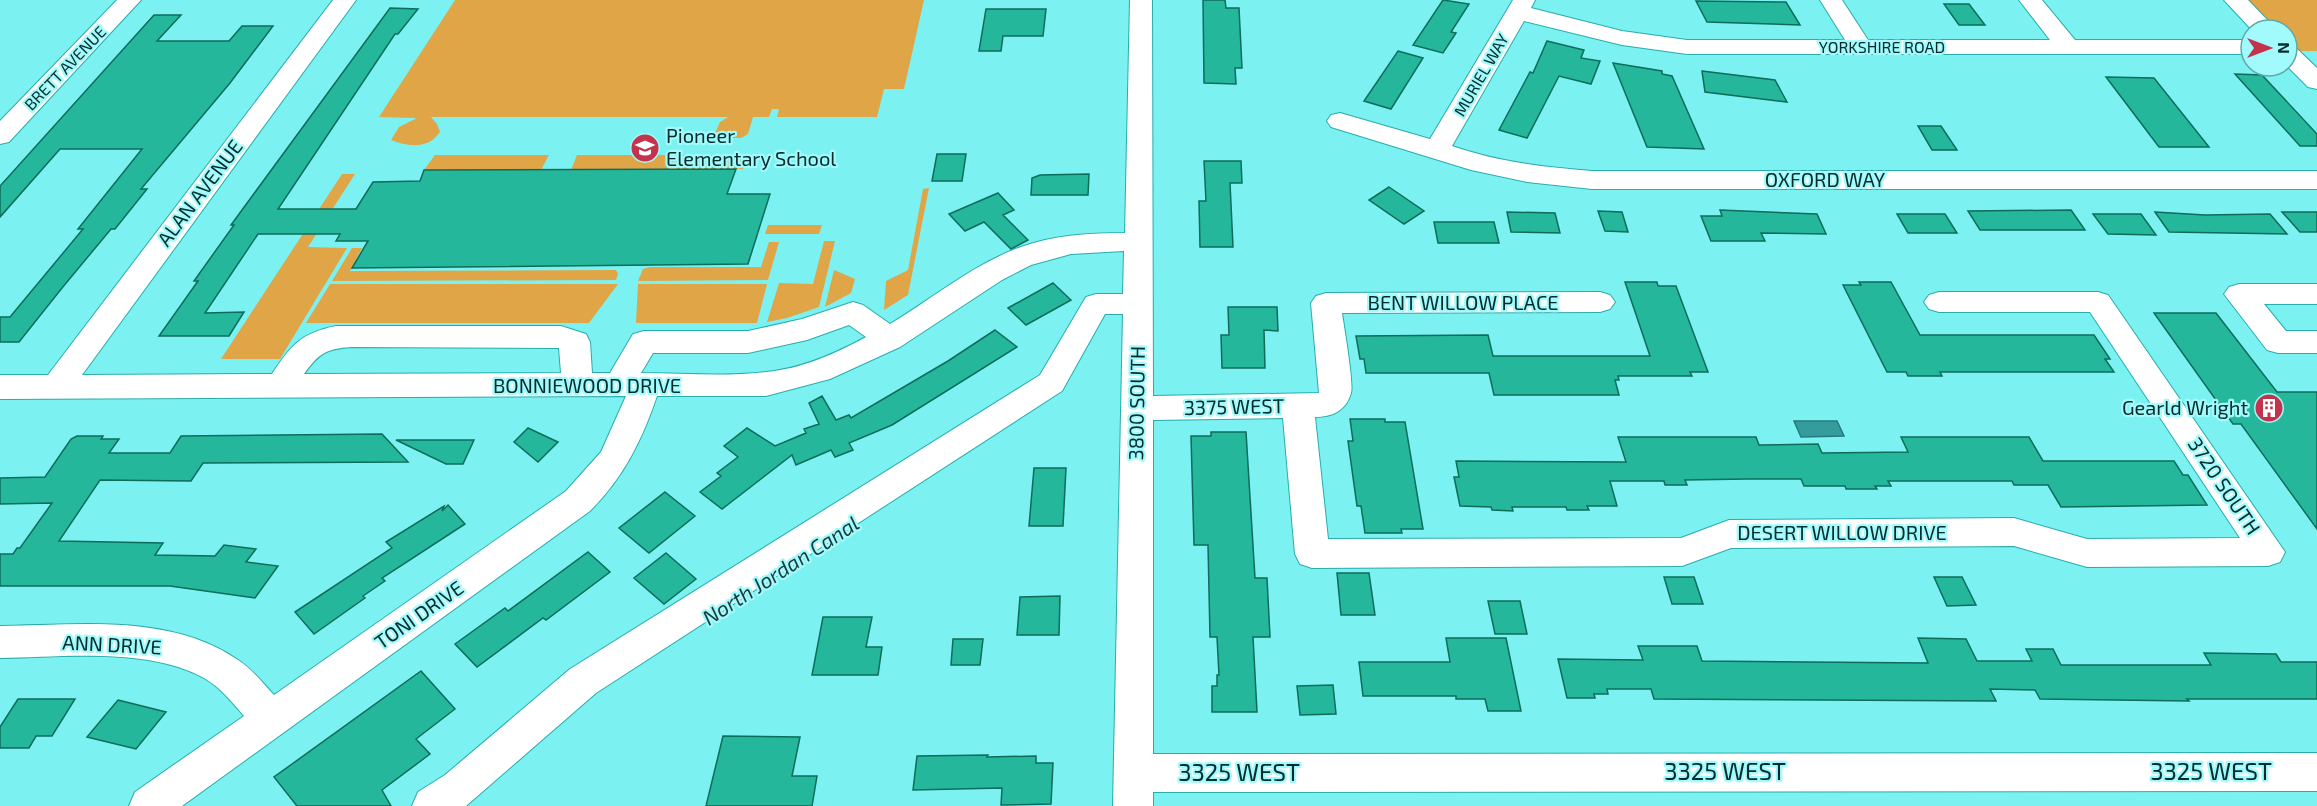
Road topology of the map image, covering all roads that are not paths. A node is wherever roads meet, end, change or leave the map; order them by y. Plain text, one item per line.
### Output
1 (130, 0) edge
2 (345, 0) edge
3 (1142, 0) edge
4 (1831, 0) edge
5 (2030, 0) edge
6 (2235, 0) edge
7 (1521, 6) edge
8 (2253, 18) edge
9 (1861, 47) junction
10 (2068, 47) junction
11 (2239, 47) edge
12 (2299, 64) edge
13 (2317, 82) edge
14 (1340, 121) dead end
15 (0, 136) edge
16 (1437, 150) junction
17 (2317, 180) edge
18 (1139, 242) junction
19 (2317, 294) edge
20 (1600, 302) dead end
21 (1938, 302) dead end
22 (1138, 304) junction
23 (889, 339) junction
24 (2317, 342) edge
25 (281, 386) junction
26 (575, 386) junction
27 (631, 386) junction
28 (0, 387) edge
29 (56, 387) junction
30 (1314, 404) junction
31 (1137, 408) junction
32 (2268, 552) joint
33 (0, 642) edge
34 (270, 719) junction
35 (2317, 772) edge
36 (1133, 790) edge
37 (149, 806) edge
38 (432, 806) edge

1 - 15 street, BRETT AVENUE
2 - 29 street, ALAN AVENUE
3 - 18 street, 3800 SOUTH
4 - 9 street
5 - 10 street
6 - 8 street
7 - 9 street, YORKSHIRE ROAD
7 - 16 street, MURIEL WAY
9 - 10 street, YORKSHIRE ROAD
10 - 11 street, YORKSHIRE ROAD
12 - 13 street
14 - 16 street, OXFORD WAY
16 - 17 street, OXFORD WAY
18 - 22 street, 3800 SOUTH
18 - 23 street, BONNIEWOOD DRIVE
19 - 24 street
20 - 30 street, BENT WILLOW PLACE
21 - 32 street, 3720 SOUTH
22 - 31 street, 3800 SOUTH
22 - 38 street
23 - 27 street, BONNIEWOOD DRIVE
23 - 27 street, TONI DRIVE
25 - 26 street, BONNIEWOOD DRIVE
25 - 26 street
25 - 29 street, BONNIEWOOD DRIVE
26 - 27 street, BONNIEWOOD DRIVE
27 - 34 street, TONI DRIVE
28 - 29 street, BONNIEWOOD DRIVE
30 - 31 street, 3375 WEST
30 - 32 street, DESERT WILLOW DRIVE
31 - 36 street, 3800 SOUTH
33 - 34 street, ANN DRIVE
34 - 37 street, TONI DRIVE
35 - 36 street, 3325 WEST

